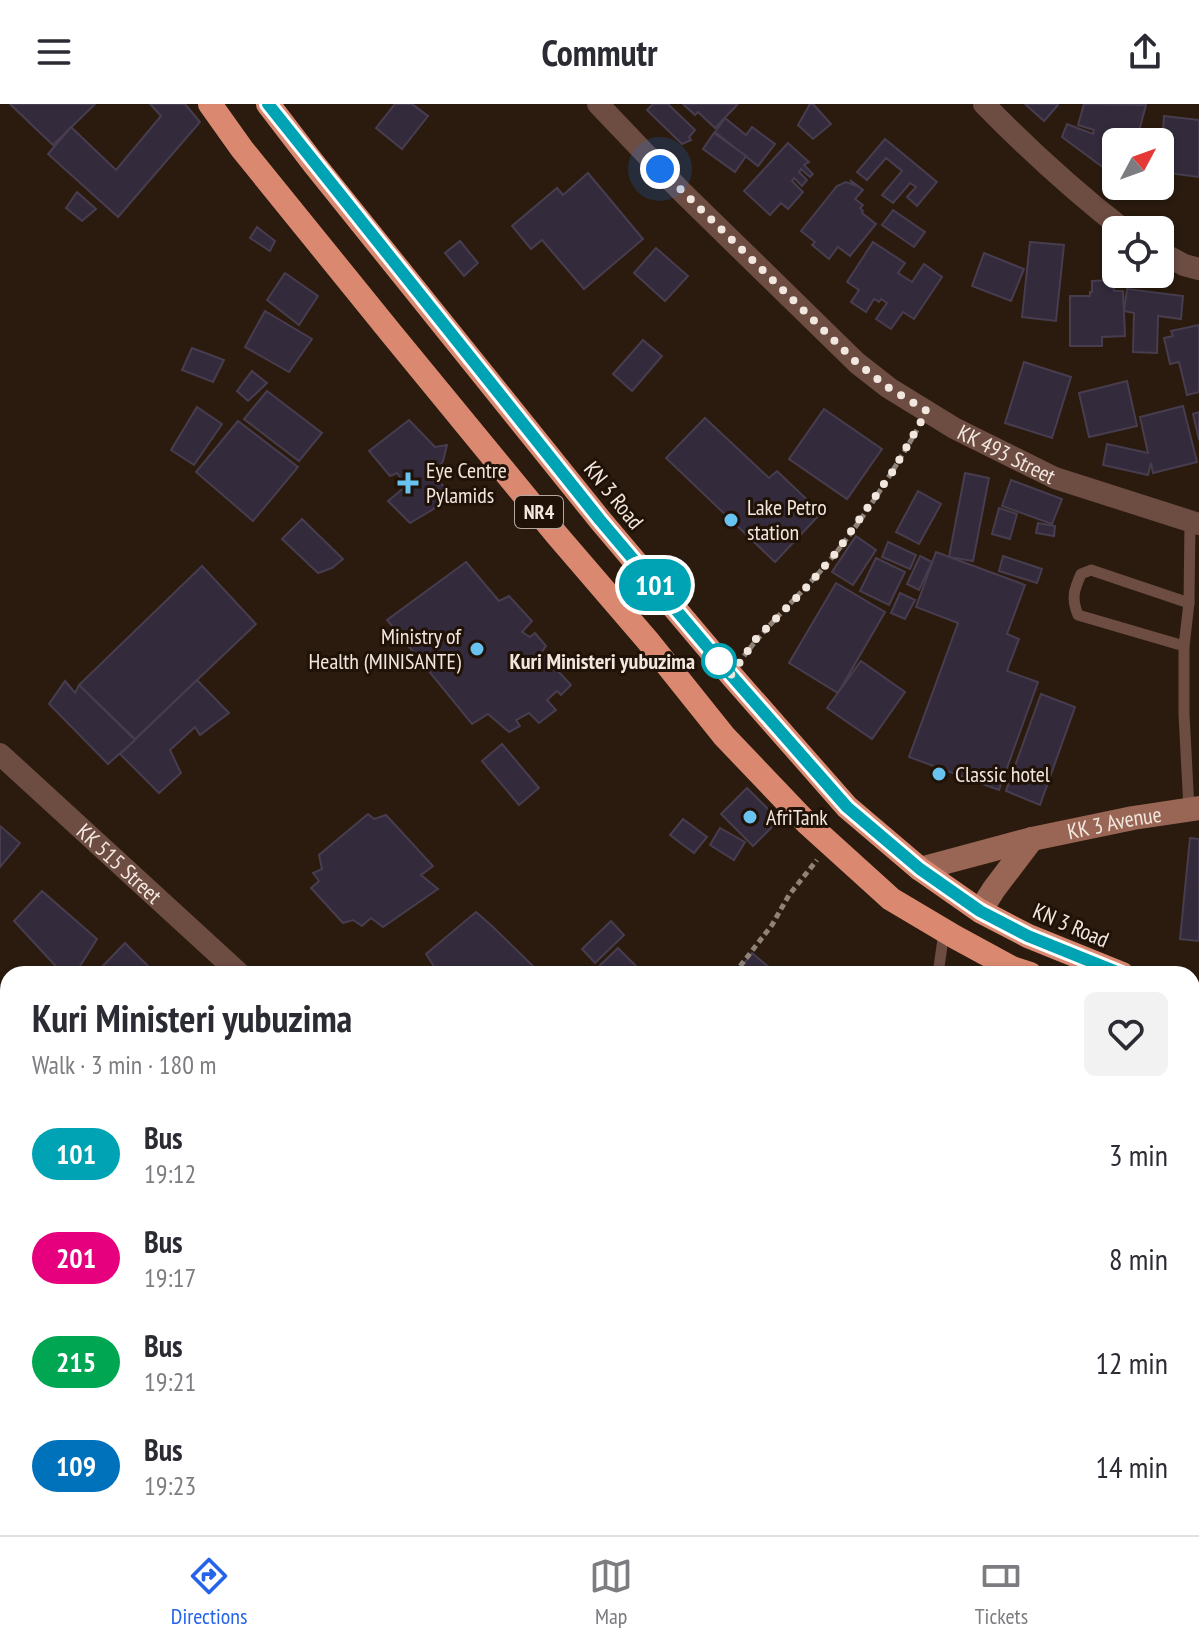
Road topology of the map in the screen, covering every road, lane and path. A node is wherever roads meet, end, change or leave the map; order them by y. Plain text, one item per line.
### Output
1 (210, 104) edge
2 (268, 104) edge
3 (598, 104) edge
4 (984, 104) edge
5 (1106, 216) edge
6 (1174, 260) edge
7 (1199, 269) edge
8 (927, 411) junction
9 (1195, 523) edge
10 (1189, 603) junction
11 (1184, 646) junction
12 (731, 675) junction
13 (0, 754) edge
14 (1194, 808) edge
15 (1032, 839) junction
16 (830, 844) junction
17 (920, 869) junction
18 (980, 911) junction
19 (945, 932) junction
20 (231, 966) edge
21 (740, 966) edge
22 (939, 966) edge
23 (1011, 966) edge
24 (1102, 966) edge

1 - 16 highway, NR4
2 - 12 highway, KN 3 Road / NR4
3 - 8 street, KK 493 Street
4 - 5 street
6 - 7 street
8 - 9 street, KK 493 Street
8 - 12 path
9 - 10 lane
10 - 11 lane
10 - 11 lane
11 - 14 lane
12 - 17 highway, KN 3 Road / NR4
13 - 20 street, KK 515 Street
14 - 15 main road, KK 3 Avenue
15 - 17 main road, KK 3 Avenue
15 - 18 main road
16 - 19 highway, NR4
16 - 21 path
17 - 18 highway, KN 3 Road / NR4
18 - 24 highway, KN 3 Road / NR4
19 - 22 lane
19 - 23 highway

